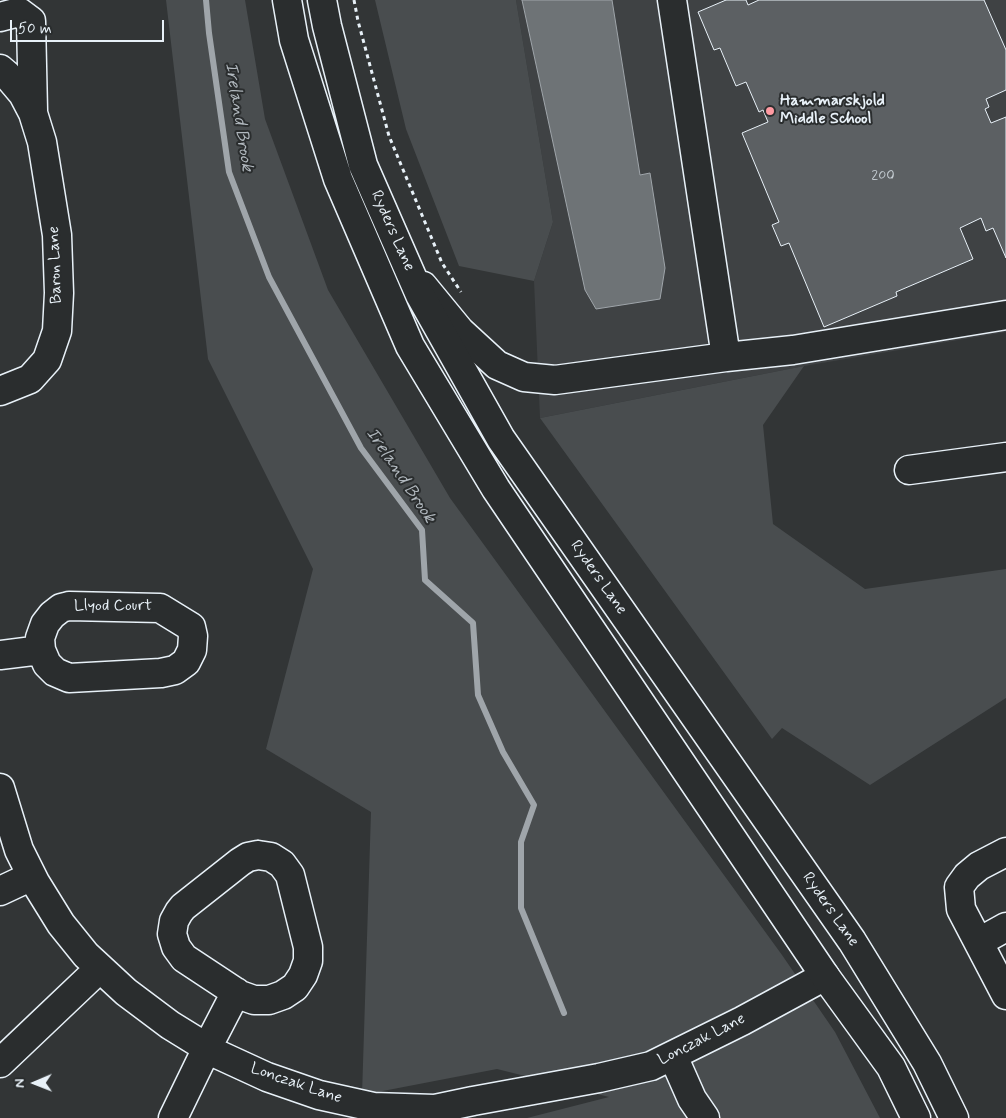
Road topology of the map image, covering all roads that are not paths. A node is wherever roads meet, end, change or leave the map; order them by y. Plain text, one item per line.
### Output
1 (287, 0) edge
2 (322, 0) edge
3 (672, 0) edge
4 (0, 17) edge
5 (0, 69) edge
6 (33, 113) junction
7 (409, 268) junction
8 (1006, 315) edge
9 (726, 357) junction
10 (0, 391) edge
11 (1006, 457) edge
12 (909, 470) dead end
13 (41, 650) junction
14 (0, 655) edge
15 (0, 788) edge
16 (1006, 852) edge
17 (32, 876) junction
18 (0, 891) edge
19 (1006, 927) edge
20 (979, 942) junction
21 (100, 968) junction
22 (825, 976) junction
23 (236, 992) junction
24 (1006, 995) edge
25 (207, 1048) junction
26 (673, 1056) junction
27 (0, 1063) edge
28 (346, 1110) edge
29 (435, 1114) edge
30 (173, 1118) edge
31 (705, 1118) edge
32 (916, 1118) edge
33 (954, 1118) edge

1 - 22 street, Ryders Lane
2 - 7 street, Ryders Lane
3 - 9 street
4 - 6 street, Baron Lane
5 - 6 street, Baron Lane
6 - 10 street, Baron Lane
7 - 9 street
7 - 33 street, Ryders Lane
8 - 9 street
11 - 12 street
13 - 13 street, Llyod Court
13 - 14 street
15 - 17 street, Lonczak Lane
16 - 20 street
17 - 18 street
17 - 21 street, Lonczak Lane
19 - 20 street
20 - 24 street
21 - 25 street, Lonczak Lane
21 - 27 street
22 - 26 street, Lonczak Lane
22 - 32 street, Ryders Lane
23 - 23 street
23 - 25 street
25 - 28 street, Lonczak Lane
25 - 30 street
26 - 29 street, Lonczak Lane
26 - 31 street
28 - 29 street, Lonczak Lane

